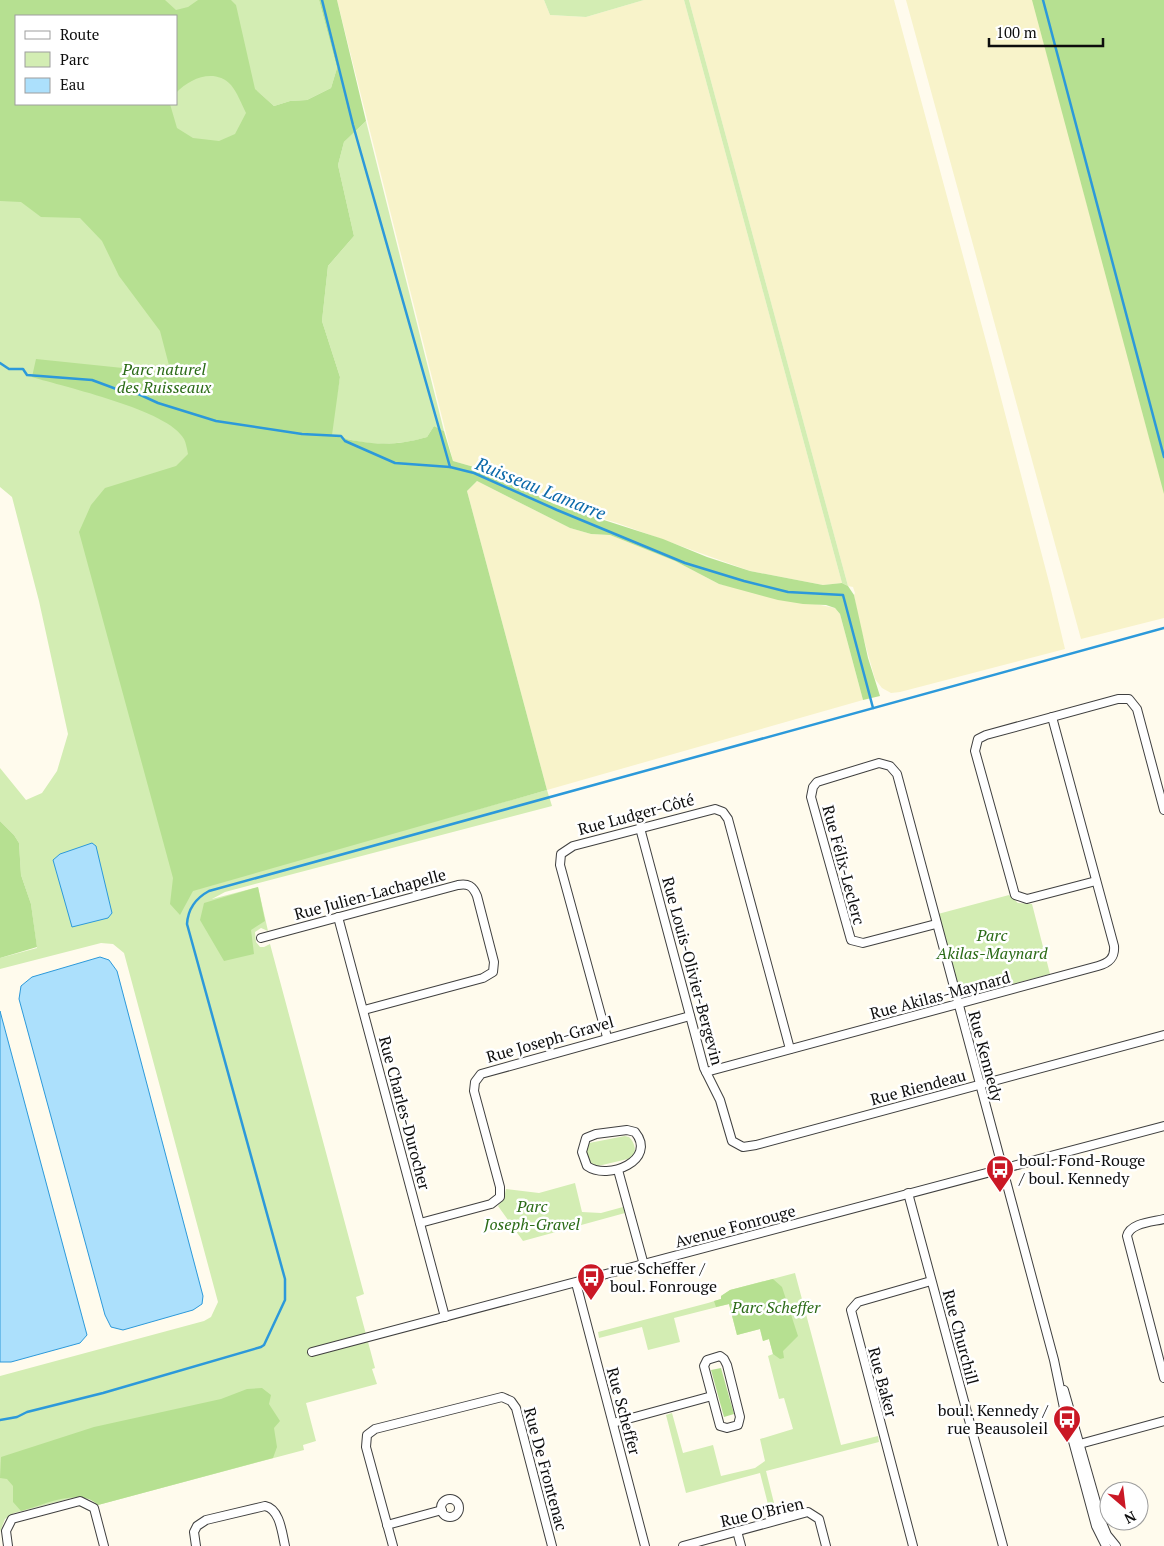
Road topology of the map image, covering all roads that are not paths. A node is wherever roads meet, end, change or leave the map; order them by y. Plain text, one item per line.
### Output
1 (1052, 716) junction
2 (886, 764) joint
3 (1164, 810) edge
4 (640, 828) junction
5 (1096, 881) junction
6 (338, 917) junction
7 (936, 924) junction
8 (261, 938) dead end
9 (958, 1004) junction
10 (364, 1010) junction
11 (690, 1016) junction
12 (1164, 1035) edge
13 (607, 1038) junction
14 (790, 1050) junction
15 (706, 1072) junction
16 (980, 1085) junction
17 (1164, 1126) edge
18 (738, 1146) joint
19 (1002, 1168) junction
20 (618, 1170) junction
21 (908, 1193) junction
22 (1164, 1219) edge
23 (420, 1223) junction
24 (644, 1264) junction
25 (931, 1281) junction
26 (576, 1283) junction
27 (445, 1317) junction
28 (312, 1352) dead end
29 (1164, 1378) edge
30 (712, 1396) junction
31 (1164, 1421) edge
32 (613, 1423) junction
33 (1077, 1444) junction
34 (442, 1510) dead end
35 (387, 1525) junction
36 (737, 1531) junction
37 (8, 1546) edge
38 (104, 1546) edge
39 (196, 1546) edge
40 (285, 1546) edge
41 (393, 1546) edge
42 (552, 1546) edge
43 (645, 1546) edge
44 (682, 1546) edge
45 (741, 1546) edge
46 (826, 1546) edge
47 (912, 1546) edge
48 (1003, 1546) edge
49 (1106, 1546) edge
50 (1116, 1546) edge

1 - 3 street
1 - 5 street, Rue Akilas-Maynard
1 - 5 street
2 - 7 street, Rue Kennedy
2 - 7 street, Rue Félix-Leclerc
4 - 11 street, Rue Louis-Olivier-Bergevin
4 - 13 street, Rue Ludger-Côté
4 - 14 street, Rue Ludger-Côté
5 - 9 street, Rue Akilas-Maynard
6 - 8 street, Rue Julien-Lachapelle
6 - 10 street, Rue Charles-Durocher
6 - 10 street, Rue Julien-Lachapelle
7 - 9 street, Rue Kennedy
9 - 14 street, Rue Akilas-Maynard
9 - 16 street, Rue Kennedy
10 - 23 street, Rue Charles-Durocher
11 - 13 street, Rue Joseph-Gravel
11 - 15 street, Rue Louis-Olivier-Bergevin
12 - 16 street, Rue Riendeau
13 - 23 street, Rue Joseph-Gravel
14 - 15 street, Rue Akilas-Maynard
15 - 18 street, Rue Louis-Olivier-Bergevin
16 - 18 street, Rue Riendeau
16 - 19 street, Rue Kennedy
17 - 19 street, Avenue Fonrouge
19 - 21 street, Avenue Fonrouge
19 - 33 street, Rue Kennedy
20 - 20 street
20 - 24 street
21 - 24 street, Avenue Fonrouge
21 - 25 street, Rue Churchill
22 - 29 street
23 - 27 street, Rue Charles-Durocher
24 - 26 street, Avenue Fonrouge
25 - 47 street, Rue Baker
25 - 48 street, Rue Churchill
26 - 27 street, Avenue Fonrouge
26 - 32 street, Rue Scheffer
27 - 28 street, Avenue Fonrouge
30 - 30 street
30 - 32 street
31 - 33 street
32 - 43 street, Rue Scheffer
33 - 49 street, Rue Kennedy
33 - 50 street, Rue Kennedy
34 - 35 street
35 - 41 street
35 - 42 street, Rue De Frontenac
36 - 44 street, Rue O'Brien
36 - 45 street
36 - 46 street, Rue O'Brien
37 - 38 street
39 - 40 street

